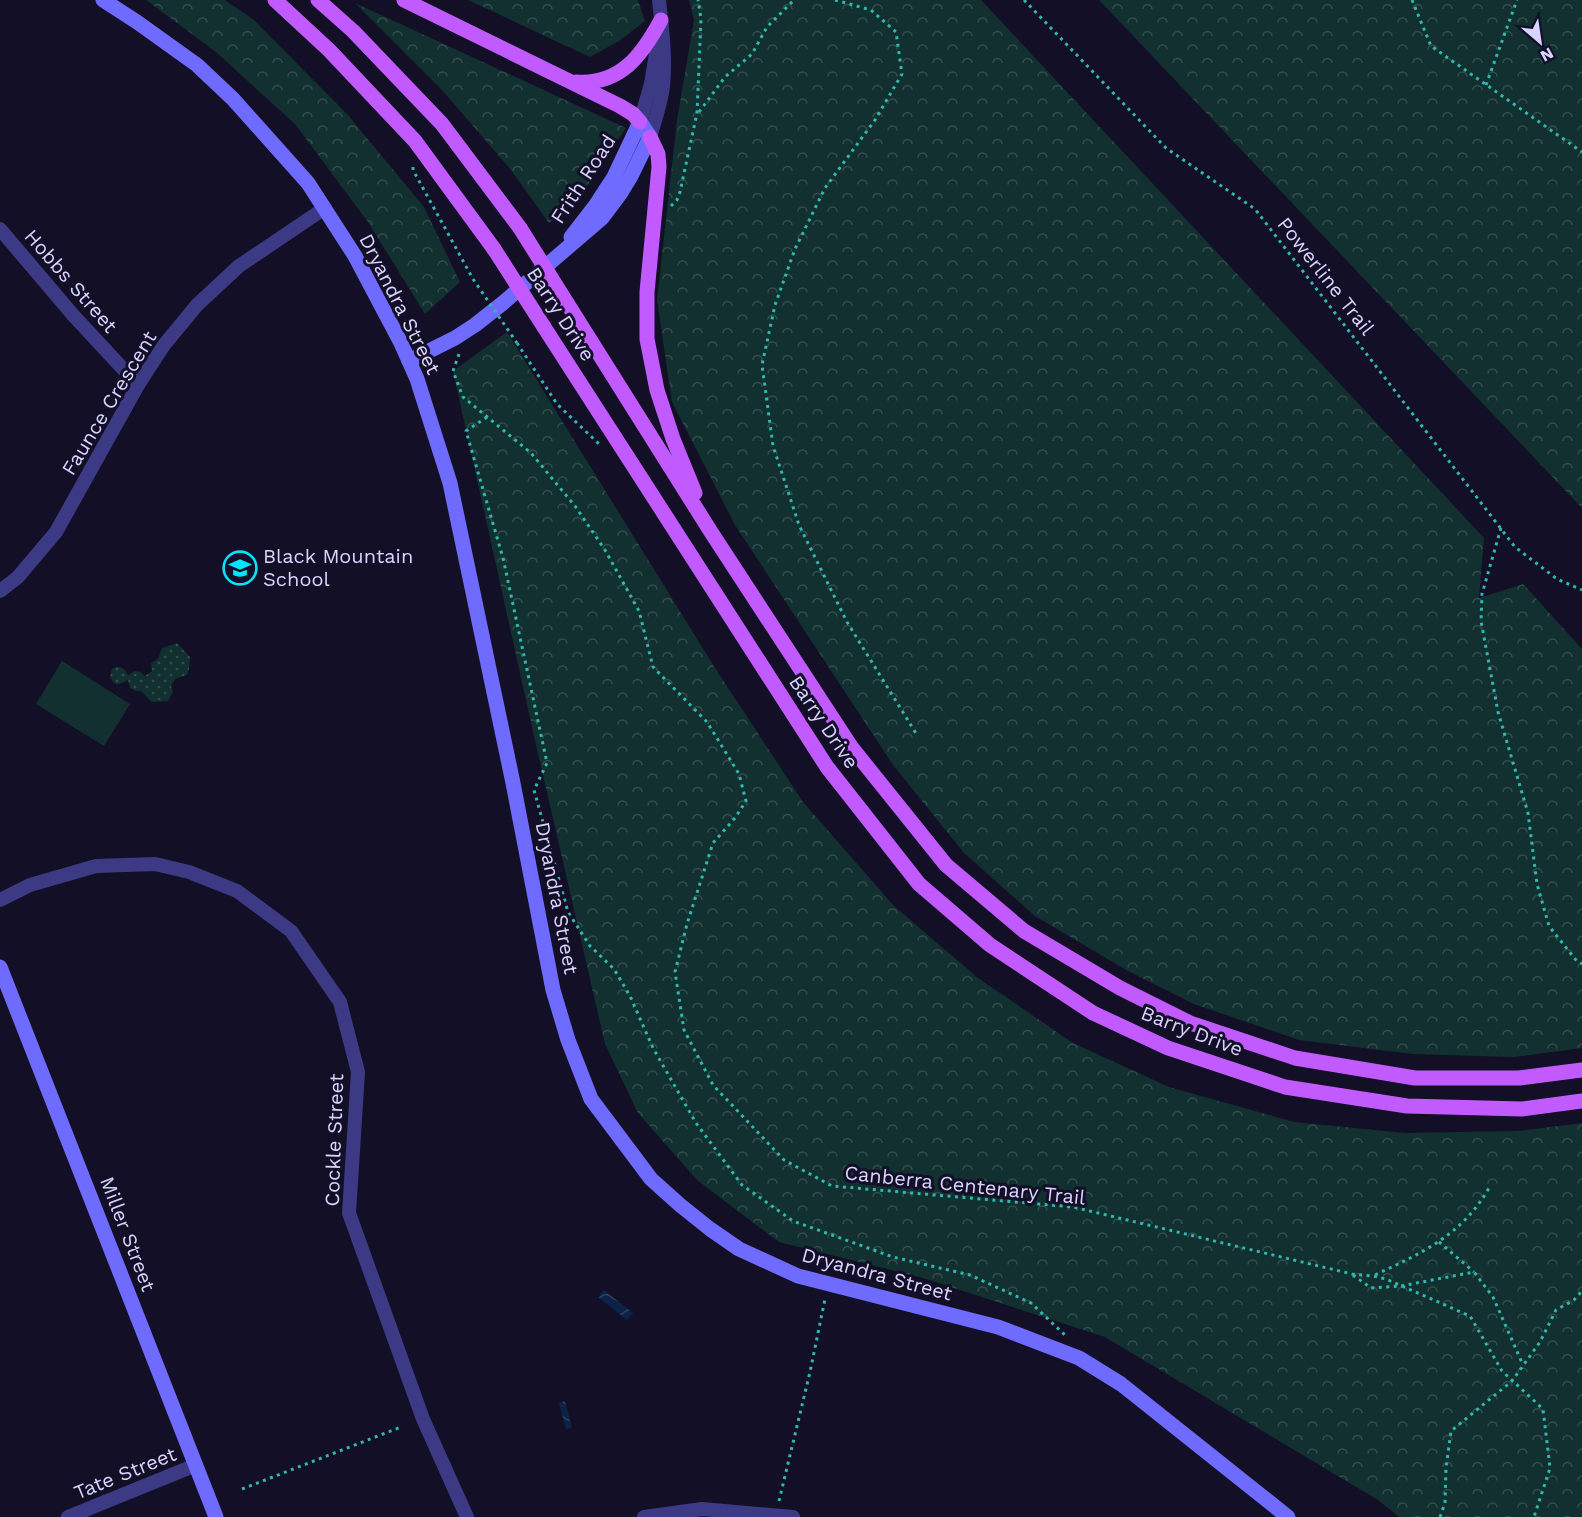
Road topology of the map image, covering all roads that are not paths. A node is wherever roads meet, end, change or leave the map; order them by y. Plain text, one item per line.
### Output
1 (103, 0) edge
2 (274, 0) edge
3 (318, 0) edge
4 (404, 0) edge
5 (659, 0) edge
6 (661, 20) junction
7 (570, 81) junction
8 (640, 122) junction
9 (650, 137) junction
10 (325, 208) junction
11 (0, 229) edge
12 (559, 254) junction
13 (409, 361) junction
14 (138, 385) junction
15 (711, 532) junction
16 (0, 591) edge
17 (0, 900) edge
18 (0, 967) edge
19 (1582, 1070) edge
20 (1582, 1101) edge
21 (196, 1465) junction
22 (776, 1516) edge
23 (68, 1517) edge
24 (216, 1517) edge
25 (467, 1517) edge
26 (644, 1517) edge
27 (793, 1517) edge
28 (1288, 1517) edge

1 - 10 street, Dryandra Street
2 - 20 main road, Barry Drive, bridge
3 - 15 main road, Barry Drive, bridge
4 - 7 main road
5 - 6 street, Frith Road
6 - 7 main road
6 - 8 street, Frith Road
6 - 9 street, Frith Road
7 - 8 main road
8 - 9 street
8 - 12 street, Frith Road
9 - 12 street, Frith Road
9 - 15 main road
10 - 13 street, Dryandra Street
10 - 14 street, Faunce Crescent
11 - 14 street, Hobbs Street
12 - 13 street, Frith Road
13 - 28 street, Dryandra Street
14 - 16 street, Faunce Crescent
15 - 19 main road, Barry Drive
17 - 25 street, Cockle Street
18 - 21 street, Miller Street
21 - 23 street, Tate Street
21 - 24 street, Miller Street
22 - 26 street
22 - 27 street

